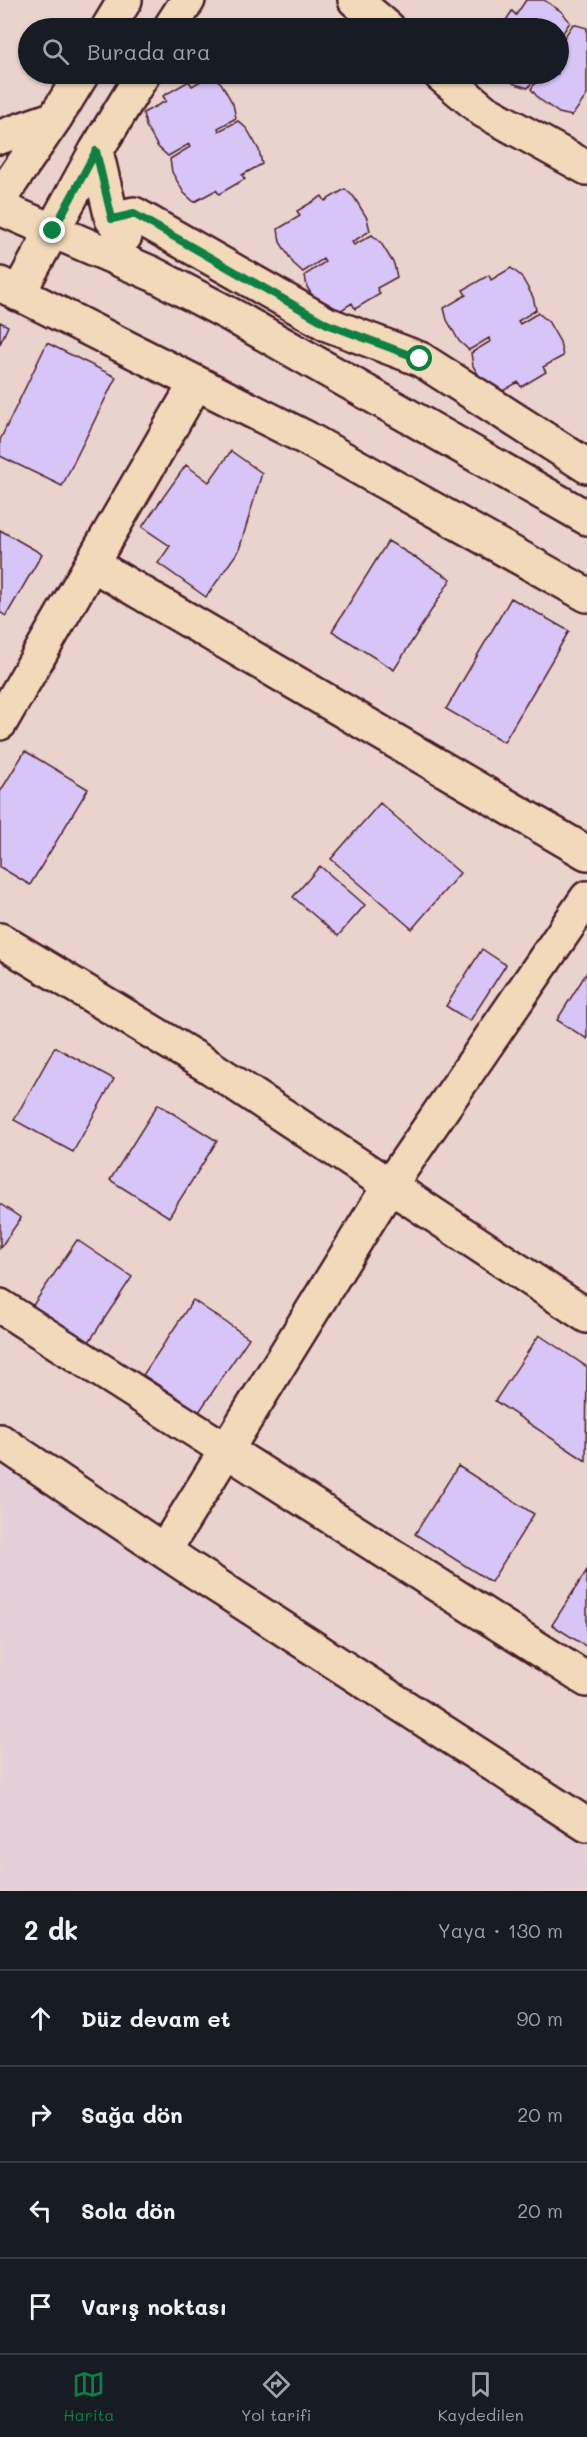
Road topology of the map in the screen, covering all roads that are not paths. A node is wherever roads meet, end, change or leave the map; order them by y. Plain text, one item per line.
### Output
1 (125, 0) edge
2 (188, 0) edge
3 (355, 0) edge
4 (114, 18) edge
5 (176, 18) edge
6 (376, 18) edge
7 (76, 84) edge
8 (137, 84) edge
9 (452, 84) edge
10 (55, 118) junction
11 (0, 138) edge
12 (96, 151) junction
13 (587, 168) edge
14 (0, 198) edge
15 (0, 208) edge
16 (112, 219) junction
17 (53, 231) junction
18 (153, 274) junction
19 (9, 289) edge
20 (195, 383) junction
21 (587, 466) edge
22 (587, 518) edge
23 (92, 564) junction
24 (587, 595) edge
25 (0, 723) edge
26 (587, 853) edge
27 (587, 898) edge
28 (0, 940) edge
29 (390, 1185) junction
30 (0, 1306) edge
31 (587, 1316) edge
32 (0, 1441) edge
33 (228, 1449) junction
34 (165, 1551) junction
35 (587, 1680) edge
36 (587, 1825) edge

1 - 4 street
2 - 5 street
3 - 6 street
7 - 10 street
8 - 12 street
9 - 13 street
10 - 11 street
10 - 14 street
12 - 16 street
12 - 17 street
15 - 17 street
16 - 18 street
16 - 21 street
17 - 18 street
17 - 19 street
18 - 22 street
19 - 20 street
20 - 23 street
20 - 24 street
23 - 25 street
23 - 26 street
27 - 29 street
28 - 29 street
29 - 31 street
29 - 33 street
30 - 33 street
32 - 34 street
33 - 34 street
33 - 35 street
34 - 36 street

